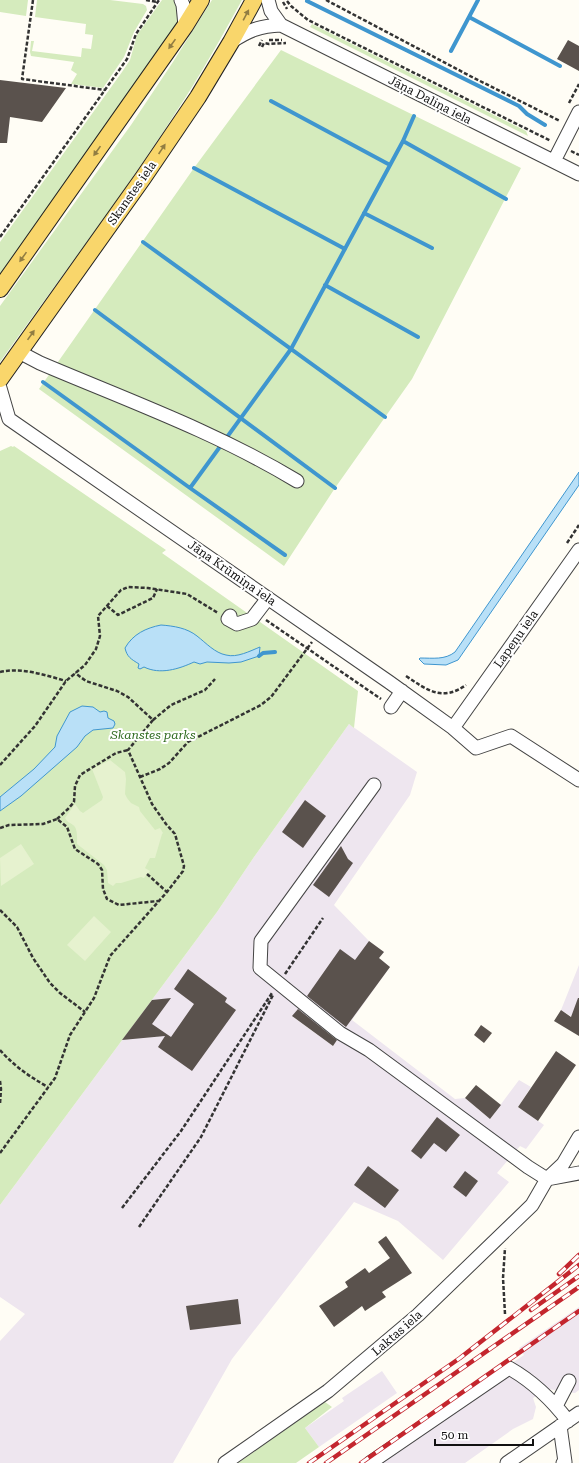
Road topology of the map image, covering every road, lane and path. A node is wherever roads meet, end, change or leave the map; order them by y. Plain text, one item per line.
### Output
1 (33, 0) edge
2 (146, 0) edge
3 (181, 0) edge
4 (201, 0) edge
5 (254, 0) edge
6 (268, 0) edge
7 (326, 0) edge
8 (159, 1) edge
9 (287, 1) dead end
10 (281, 25) junction
11 (185, 26) junction
12 (231, 42) junction
13 (105, 90) junction
14 (579, 112) edge
15 (560, 121) dead end
16 (561, 147) junction
17 (579, 155) edge
18 (554, 162) junction
19 (579, 174) edge
20 (0, 237) edge
21 (0, 289) edge
22 (19, 352) junction
23 (0, 379) edge
24 (0, 388) edge
25 (5, 419) edge
26 (297, 481) dead end
27 (579, 525) edge
28 (566, 544) dead end
29 (579, 550) edge
30 (157, 589) junction
31 (268, 598) junction
32 (107, 606) junction
33 (256, 613) junction
34 (229, 617) joint
35 (307, 649) junction
36 (0, 672) edge
37 (75, 673) junction
38 (403, 675) dead end
39 (215, 679) dead end
40 (66, 681) junction
41 (470, 682) dead end
42 (402, 691) junction
43 (391, 707) joint
44 (153, 720) junction
45 (453, 728) junction
46 (128, 750) junction
47 (0, 766) edge
48 (140, 777) junction
49 (579, 780) edge
50 (374, 784) dead end
51 (57, 819) junction
52 (0, 828) edge
53 (147, 874) dead end
54 (167, 892) junction
55 (158, 901) junction
56 (0, 910) edge
57 (323, 918) dead end
58 (278, 984) junction
59 (85, 1012) junction
60 (0, 1050) edge
61 (0, 1081) edge
62 (48, 1087) junction
63 (0, 1104) edge
64 (579, 1137) edge
65 (0, 1153) edge
66 (579, 1173) edge
67 (547, 1179) junction
68 (122, 1208) dead end
69 (139, 1227) dead end
70 (507, 1229) junction
71 (505, 1314) dead end
72 (569, 1380) dead end
73 (556, 1406) junction
74 (579, 1413) edge
75 (564, 1424) junction
76 (225, 1463) edge
77 (370, 1463) edge
78 (507, 1463) edge
79 (565, 1463) edge

1 - 13 path
2 - 8 path
3 - 11 street
4 - 11 main road
12 -> 5 main road, Skanstes iela
6 - 10 street, Jāņa Daliņa iela
7 - 15 path
8 - 13 path
9 - 16 path
10 - 12 street
10 - 18 street, Jāņa Daliņa iela
11 -> 21 main road
22 -> 12 main road, Skanstes iela
13 - 20 path
14 - 16 street
16 - 17 path
16 - 18 street
18 - 19 street, Jāņa Daliņa iela
22 - 23 main road, Skanstes iela
22 - 26 street
24 - 25 street, Jāņa Krūmiņa iela
25 - 31 street, Jāņa Krūmiņa iela
27 - 28 path
29 - 45 street, Lapeņu iela
30 - 32 path
30 - 32 path
30 - 34 path
31 - 33 street
31 - 42 street, Jāņa Krūmiņa iela
32 - 37 path
33 - 34 street
33 - 35 path
35 - 43 path
35 - 48 path
36 - 40 path
37 - 40 path
37 - 44 path
38 - 41 path
39 - 44 path
40 - 47 path
42 - 43 street
42 - 45 street, Jāņa Krūmiņa iela
44 - 46 path
45 - 49 street, Jāņa Krūmiņa iela
46 - 48 path
46 - 51 path
48 - 54 path
50 - 58 street
51 - 52 path
51 - 55 path
53 - 54 path
54 - 55 path
55 - 59 path
56 - 59 path
57 - 58 path
58 - 67 street
58 - 68 path
58 - 69 path
59 - 62 path
60 - 62 path
61 - 63 path
62 - 65 path
64 - 67 street, Laktas iela
66 - 67 street
67 - 70 street, Laktas iela
70 - 71 path
70 - 76 street, Laktas iela
72 - 73 street
73 - 75 street
73 - 77 street
74 - 75 street
75 - 78 street
75 - 79 street

